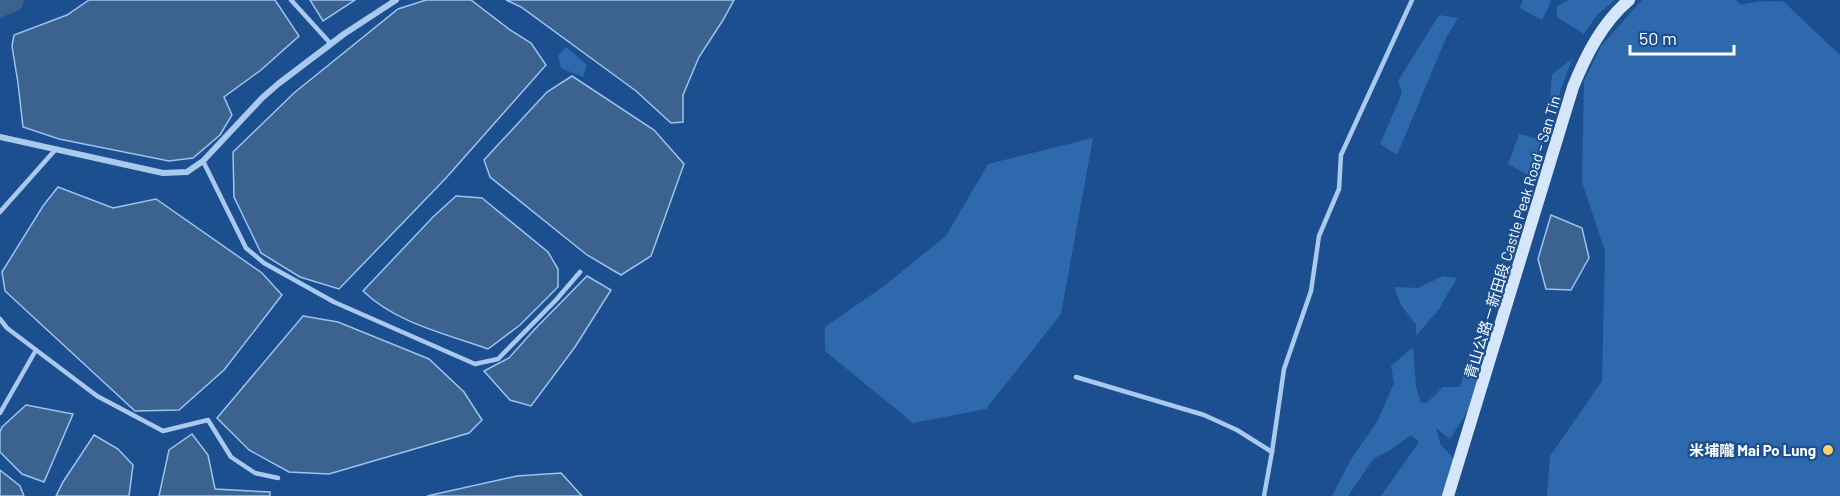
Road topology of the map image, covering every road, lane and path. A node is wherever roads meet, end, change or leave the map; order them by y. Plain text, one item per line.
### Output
1 (291, 0) edge
2 (396, 0) edge
3 (1412, 0) edge
4 (1629, 0) edge
5 (331, 44) junction
6 (0, 137) edge
7 (56, 149) junction
8 (203, 161) junction
9 (0, 212) edge
10 (580, 272) dead end
11 (0, 319) edge
12 (36, 350) junction
13 (1076, 377) dead end
14 (0, 413) edge
15 (1272, 452) junction
16 (278, 478) dead end
17 (1264, 496) edge
18 (1448, 496) edge

1 - 5 lane
2 - 5 street
3 - 15 lane
4 - 18 main road, 青山公路－新田段 Castle Peak Road – San Tin
5 - 8 street
6 - 7 street
7 - 8 street
7 - 9 lane
8 - 10 lane
11 - 12 lane
12 - 14 lane
12 - 16 lane
13 - 15 lane
15 - 17 lane

